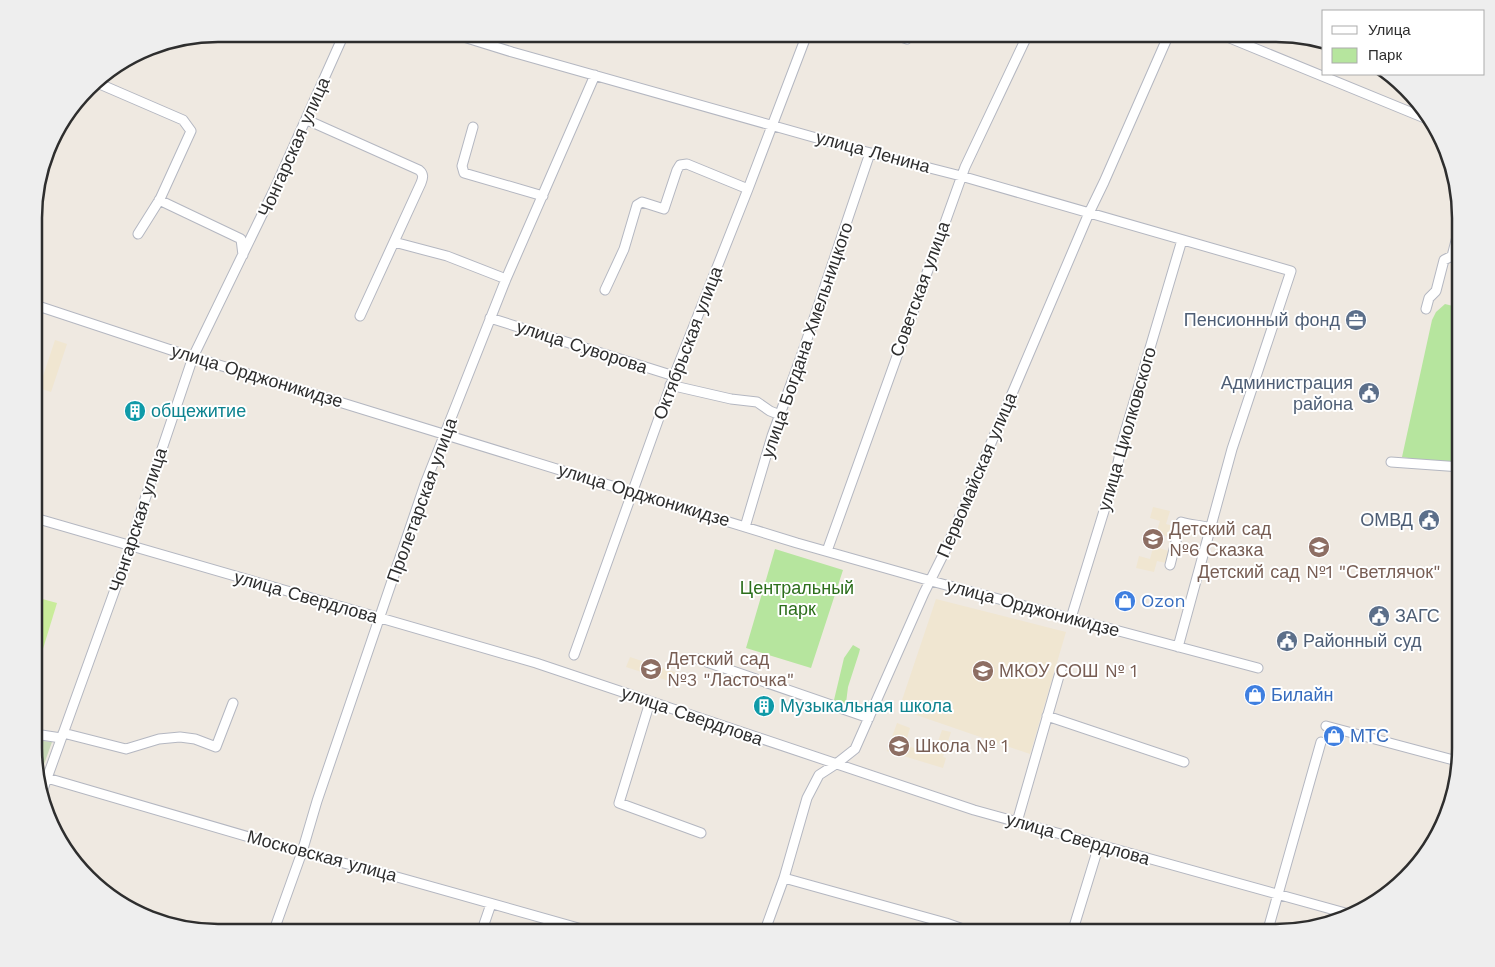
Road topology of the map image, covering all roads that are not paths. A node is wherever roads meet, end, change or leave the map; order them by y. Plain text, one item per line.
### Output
1 (804, 42) edge
2 (1024, 42) edge
3 (1165, 42) edge
4 (1240, 42) edge
5 (340, 43) edge
6 (484, 43) edge
7 (596, 75) junction
8 (103, 86) edge
9 (1419, 116) edge
10 (307, 120) junction
11 (773, 124) junction
12 (473, 126) dead end
13 (870, 153) junction
14 (961, 176) junction
15 (748, 189) junction
16 (542, 196) junction
17 (159, 200) junction
18 (1089, 214) junction
19 (138, 234) dead end
20 (1182, 240) junction
21 (394, 242) junction
22 (1452, 256) edge
23 (243, 257) junction
24 (506, 279) junction
25 (605, 290) dead end
26 (42, 307) edge
27 (1426, 308) dead end
28 (360, 316) dead end
29 (490, 318) junction
30 (193, 357) junction
31 (672, 381) junction
32 (780, 414) junction
33 (445, 434) junction
34 (1391, 462) dead end
35 (1452, 466) edge
36 (632, 491) junction
37 (42, 520) edge
38 (745, 527) junction
39 (1211, 528) junction
40 (131, 545) junction
41 (827, 551) junction
42 (1170, 565) dead end
43 (931, 581) junction
44 (380, 618) junction
45 (1071, 618) junction
46 (1178, 647) junction
47 (574, 655) dead end
48 (698, 659) dead end
49 (1258, 668) dead end
50 (1061, 669) dead end
51 (650, 702) junction
52 (233, 703) dead end
53 (1047, 716) junction
54 (868, 718) junction
55 (1326, 726) dead end
56 (42, 735) edge
57 (62, 736) junction
58 (1321, 742) dead end
59 (1452, 760) edge
60 (1184, 762) dead end
61 (836, 764) junction
62 (47, 778) junction
63 (46, 782) edge
64 (1017, 822) junction
65 (701, 833) dead end
66 (1098, 845) junction
67 (302, 852) junction
68 (784, 878) junction
69 (1278, 895) junction
70 (491, 904) junction
71 (1342, 912) edge
72 (276, 924) edge
73 (484, 924) edge
74 (563, 924) edge
75 (767, 924) edge
76 (949, 924) edge
77 (1075, 924) edge
78 (1270, 924) edge

1 - 11 street, Октябрьская улица
2 - 14 street, Советская улица
3 - 18 street, Первомайская улица
4 - 9 street
5 - 10 street, Чонгарская улица
6 - 7 street, улица Ленина
7 - 11 street, улица Ленина
7 - 16 street, Пролетарская улица
8 - 17 street
10 - 21 street
10 - 23 street, Чонгарская улица
11 - 13 street, улица Ленина
11 - 15 street, Октябрьская улица
12 - 16 street
13 - 14 street, улица Ленина
13 - 32 street, улица Богдана Хмельницкого
14 - 18 street, улица Ленина
14 - 41 street, Советская улица
15 - 25 street
15 - 31 street, Октябрьская улица
16 - 24 street, Пролетарская улица
17 - 19 street
17 - 23 street
18 - 20 street, улица Ленина
18 - 43 street, Первомайская улица
20 - 39 street, улица Ленина
20 - 45 street, улица Циолковского
21 - 24 street
21 - 28 street
22 - 27 street
23 - 30 street, Чонгарская улица
24 - 29 street, Пролетарская улица
26 - 30 street, улица Орджоникидзе
29 - 31 street, улица Суворова
29 - 33 street, Пролетарская улица
30 - 33 street, улица Орджоникидзе
30 - 40 street, Чонгарская улица
31 - 32 street, улица Суворова
31 - 36 street, Октябрьская улица
32 - 38 street, улица Богдана Хмельницкого
33 - 36 street, улица Орджоникидзе
33 - 44 street, Пролетарская улица
34 - 35 street
36 - 38 street, улица Орджоникидзе
36 - 47 street, Октябрьская улица
37 - 40 street, улица Свердлова
38 - 41 street, улица Орджоникидзе
39 - 42 street
39 - 46 street
40 - 44 street, улица Свердлова
40 - 57 street, Чонгарская улица
41 - 43 street, улица Орджоникидзе
43 - 45 street, улица Орджоникидзе
43 - 54 street, Первомайская улица
44 - 51 street, улица Свердлова
44 - 67 street, Пролетарская улица
45 - 46 street, улица Орджоникидзе
46 - 49 street, улица Орджоникидзе
48 - 54 street
50 - 53 street
51 - 61 street, улица Свердлова
51 - 65 street
52 - 57 street
53 - 60 street
53 - 64 street
54 - 61 street, Первомайская улица
55 - 59 street
56 - 57 street
57 - 62 street, Чонгарская улица
58 - 69 street
61 - 64 street, улица Свердлова
61 - 68 street, Первомайская улица
62 - 63 street, Чонгарская улица
62 - 67 street, Московская улица
64 - 66 street, улица Свердлова
66 - 69 street, улица Свердлова
66 - 77 street
67 - 70 street, Московская улица
67 - 72 street, Пролетарская улица
68 - 75 street, Первомайская улица
68 - 76 street
69 - 71 street, улица Свердлова
69 - 78 street
70 - 73 street
70 - 74 street, Московская улица

